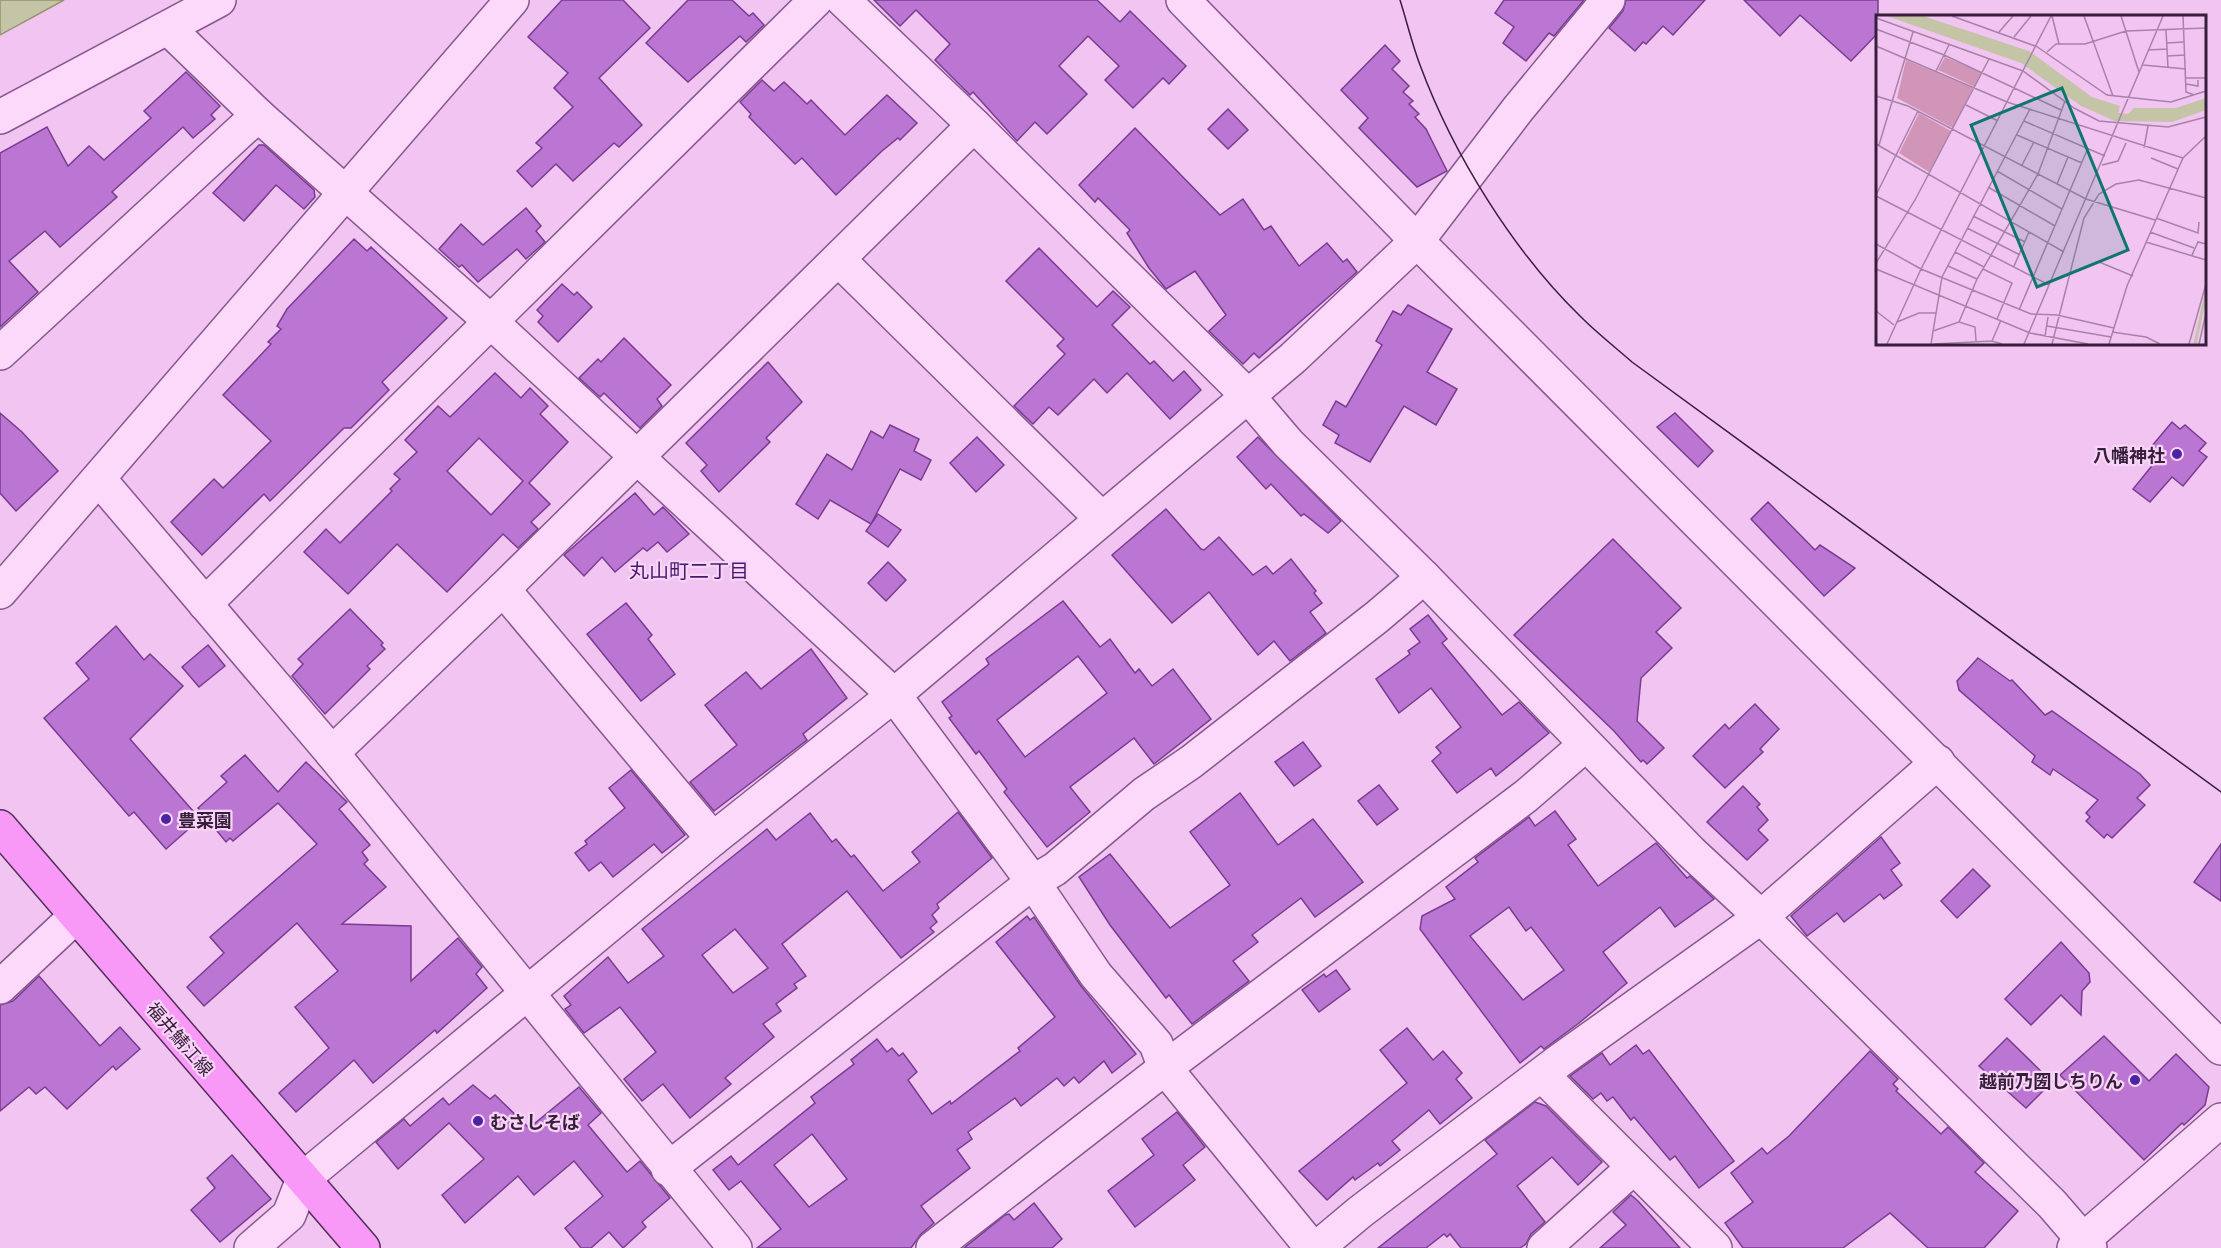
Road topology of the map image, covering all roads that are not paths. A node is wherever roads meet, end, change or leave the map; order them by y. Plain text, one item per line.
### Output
1 (219, 0) edge
2 (512, 0) edge
3 (816, 0) edge
4 (843, 0) edge
5 (1183, 0) edge
6 (1608, 0) edge
7 (168, 28) junction
8 (258, 116) junction
9 (0, 117) edge
10 (974, 125) junction
11 (344, 193) junction
12 (1417, 241) junction
13 (838, 260) junction
14 (489, 320) junction
15 (0, 353) edge
16 (1248, 396) junction
17 (636, 458) junction
18 (99, 479) junction
19 (1101, 518) junction
20 (1424, 577) junction
21 (503, 590) junction
22 (0, 592) edge
23 (204, 604) junction
24 (894, 695) junction
25 (1585, 745) junction
26 (332, 753) junction
27 (1938, 762) junction
28 (0, 827) edge
29 (713, 838) junction
30 (1033, 882) junction
31 (76, 916) junction
32 (1761, 917) junction
33 (0, 987) edge
34 (527, 993) junction
35 (2221, 1048) edge
36 (1165, 1068) junction
37 (1542, 1075) junction
38 (2221, 1119) edge
39 (1634, 1167) junction
40 (668, 1169) junction
41 (303, 1179) junction
42 (2083, 1246) edge
43 (251, 1248) edge
44 (363, 1248) edge
45 (735, 1248) edge
46 (933, 1248) edge
47 (1312, 1248) edge
48 (1317, 1248) edge
49 (1544, 1248) edge
50 (1715, 1248) edge

1 - 7 street
2 - 11 street
3 - 14 street
4 - 10 street
5 - 12 street
6 - 12 street
7 - 8 street
7 - 9 street
8 - 11 street
8 - 15 street
10 - 13 street
10 - 16 street
11 - 14 street
11 - 18 street
12 - 16 street
12 - 27 street
13 - 17 street
13 - 19 street
14 - 17 street
14 - 23 street
16 - 19 street
16 - 20 street
17 - 21 street
17 - 24 street
18 - 22 street
18 - 23 street
19 - 24 street
20 - 25 street
20 - 30 street
21 - 26 street
21 - 29 street
23 - 26 street
24 - 29 street
24 - 30 street
25 - 32 street
25 - 36 street
26 - 34 street
27 - 32 street
27 - 35 street
28 - 31 main road, 福井鯖江線
29 - 34 street
30 - 36 street
30 - 40 street
31 - 33 street
31 - 41 main road, 福井鯖江線
32 - 37 street
32 - 42 street
34 - 40 street
34 - 41 street
36 - 46 street
36 - 47 street
37 - 39 street
37 - 48 street
38 - 42 street
39 - 49 street
39 - 50 street
40 - 45 street
41 - 43 street
41 - 44 main road, 福井鯖江線

